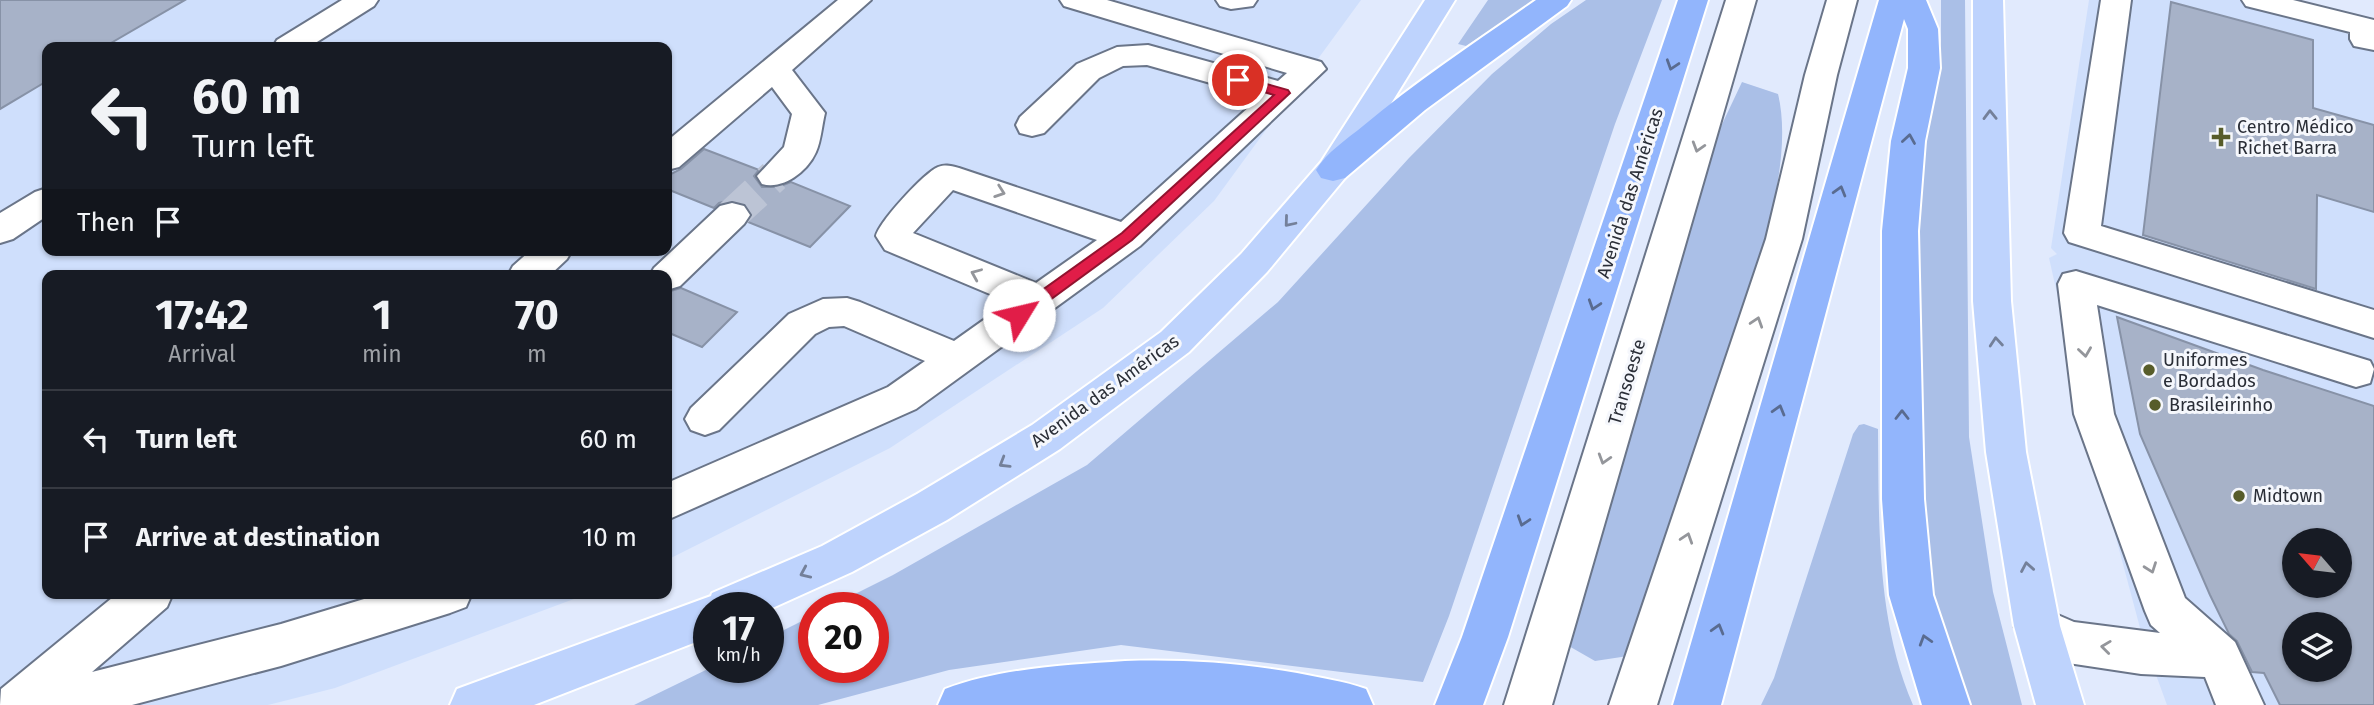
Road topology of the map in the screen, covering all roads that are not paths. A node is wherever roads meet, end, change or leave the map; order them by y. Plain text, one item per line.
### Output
1 (363, 0) edge
2 (856, 0) edge
3 (1075, 0) edge
4 (1231, 0) edge
5 (1242, 0) edge
6 (1439, 0) edge
7 (1556, 0) edge
8 (1693, 0) edge
9 (1741, 0) edge
10 (1758, 0) edge
11 (1826, 0) edge
12 (1842, 0) edge
13 (1894, 0) edge
14 (1911, 0) edge
15 (1988, 0) edge
16 (2116, 0) edge
17 (2257, 0) edge
18 (2374, 41) edge
19 (296, 42) edge
20 (1724, 58) junction
21 (775, 70) junction
22 (1821, 75) junction
23 (1283, 93) junction
24 (1032, 125) dead end
25 (672, 155) edge
26 (1333, 170) junction
27 (774, 176) tunnel mouth
28 (42, 203) edge
29 (732, 215) tunnel mouth
30 (0, 230) edge
31 (1127, 237) junction
32 (547, 256) edge
33 (532, 270) edge
34 (672, 272) edge
35 (1039, 300) junction
36 (2374, 324) edge
37 (2269, 330) dead end
38 (957, 358) junction
39 (2368, 375) edge
40 (705, 419) dead end
41 (672, 500) edge
42 (761, 592) edge
43 (144, 599) edge
44 (430, 599) edge
45 (693, 623) edge
46 (2037, 626) junction
47 (2218, 657) junction
48 (1638, 689) edge
49 (1698, 700) edge
50 (18, 705) edge
51 (47, 705) edge
52 (474, 705) edge
53 (962, 705) edge
54 (1349, 705) edge
55 (1459, 705) edge
56 (1528, 705) edge
57 (1946, 705) edge
58 (2060, 705) edge
59 (2240, 705) edge

1 - 19 lane
2 - 21 lane
3 - 23 lane
4 - 5 lane
6 - 26 main road, Avenida das Américas
7 - 26 highway
8 -> 55 highway, Avenida das Américas
9 - 20 lane, Transoeste
10 - 20 lane, Transoeste
11 - 22 lane
12 - 22 lane
49 -> 13 highway
57 -> 14 highway
46 -> 15 main road
16 - 36 lane
17 - 18 lane
20 -> 56 lane, Transoeste
21 - 25 lane
21 - 27 lane
48 -> 22 lane
23 - 24 lane
23 - 31 lane
26 -> 42 main road, Avenida das Américas
28 - 30 lane
29 - 34 lane
31 - 35 lane
35 -> 31 lane
32 - 33 lane
35 - 38 lane
37 - 39 lane
38 - 40 lane
38 - 41 lane
39 -> 47 lane
43 - 50 lane
44 - 51 lane
45 - 52 main road
47 -> 46 lane
46 - 58 main road
47 - 59 lane
53 - 54 highway

